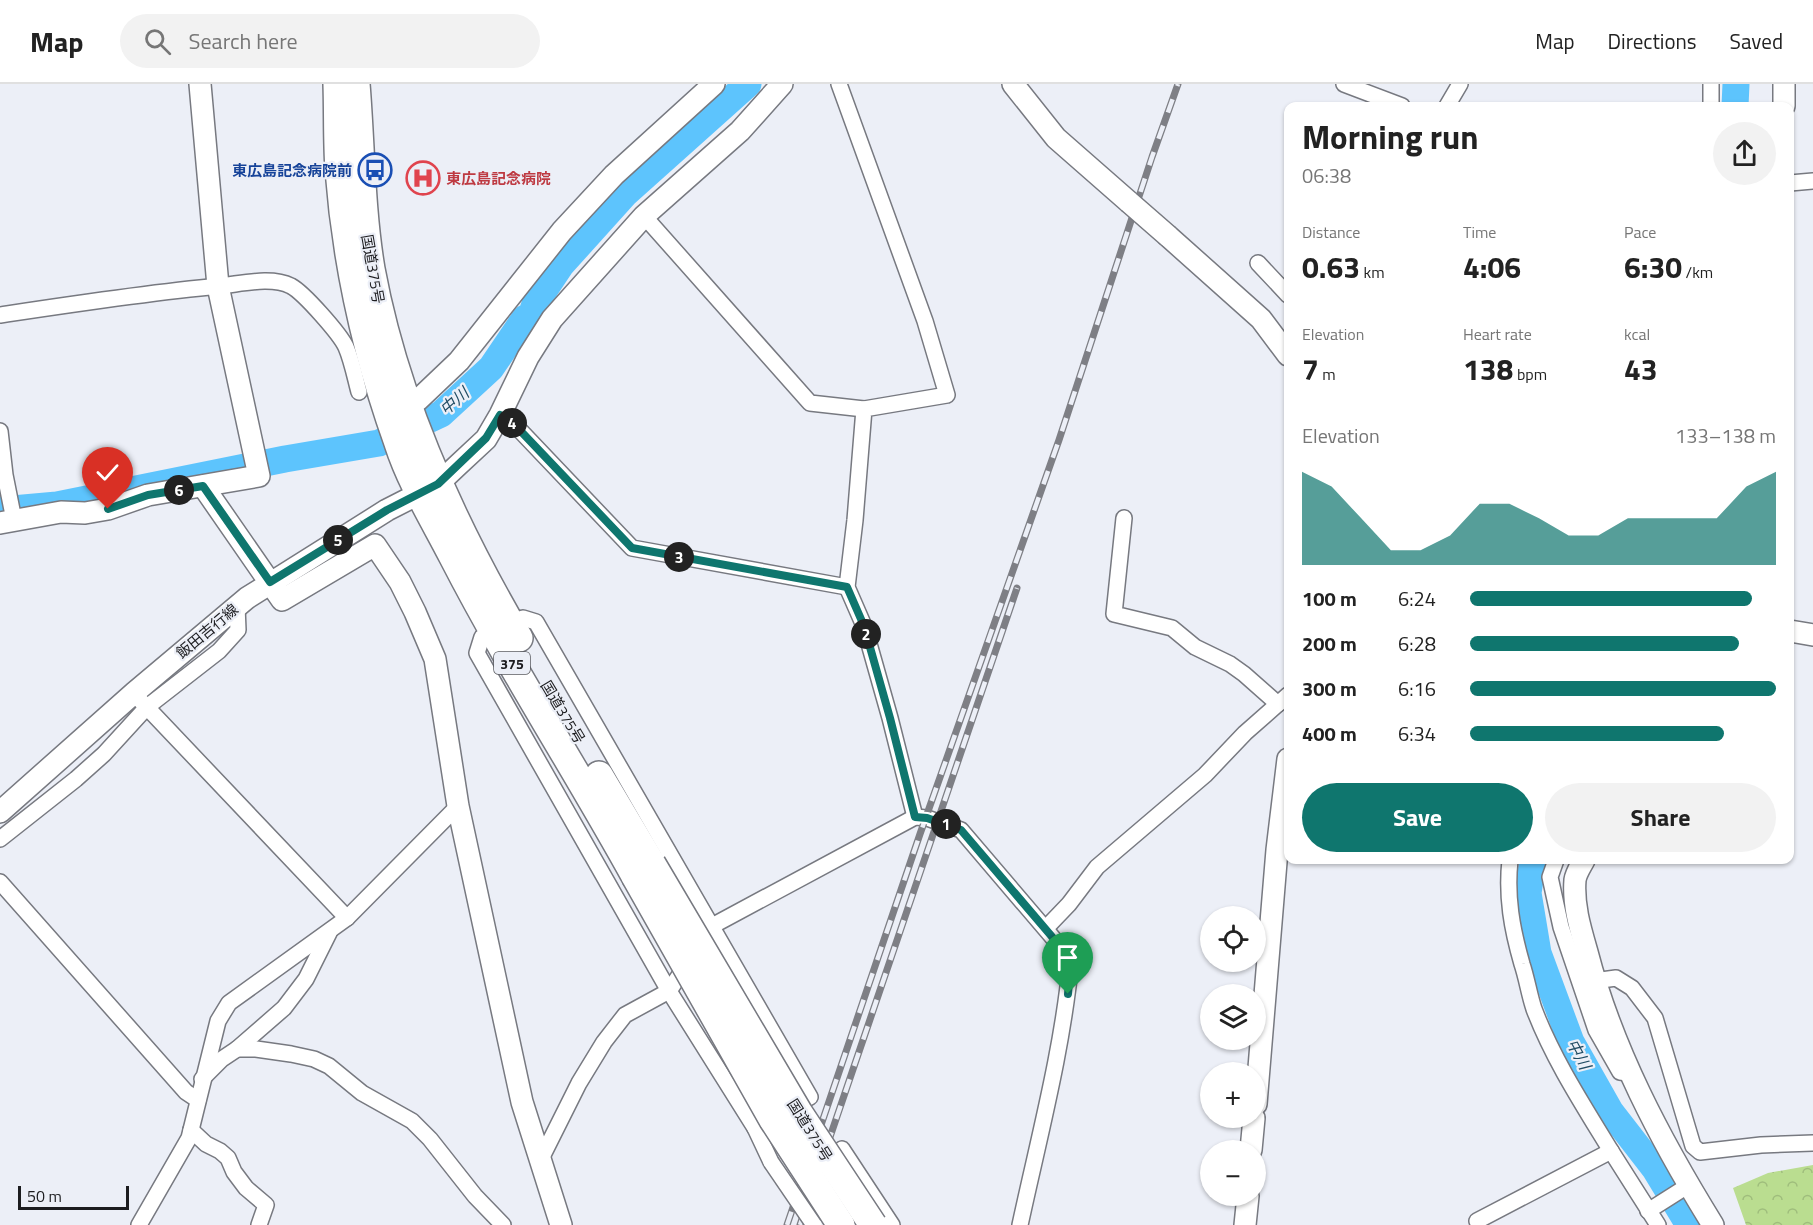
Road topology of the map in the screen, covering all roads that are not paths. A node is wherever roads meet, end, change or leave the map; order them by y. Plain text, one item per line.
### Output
1 (200, 84) edge
2 (337, 84) edge
3 (356, 84) edge
4 (714, 84) edge
5 (782, 84) edge
6 (839, 84) edge
7 (1013, 84) edge
8 (1460, 84) edge
9 (1711, 84) edge
10 (1784, 84) edge
11 (1352, 85) edge
12 (1392, 102) edge
13 (1449, 102) edge
14 (1711, 102) edge
15 (1784, 102) edge
16 (1813, 181) edge
17 (1794, 183) edge
18 (644, 216) junction
19 (1258, 262) dead end
20 (218, 286) junction
21 (1284, 291) edge
22 (0, 315) edge
23 (1284, 350) edge
24 (362, 365) junction
25 (359, 392) dead end
26 (400, 407) junction
27 (864, 409) junction
28 (500, 415) junction
29 (0, 431) edge
30 (203, 486) junction
31 (429, 489) junction
32 (1124, 518) dead end
33 (9, 519) edge
34 (270, 582) junction
35 (847, 587) junction
36 (501, 627) junction
37 (1794, 632) edge
38 (1813, 635) edge
39 (141, 700) junction
40 (1283, 700) edge
41 (1284, 792) edge
42 (458, 806) junction
43 (0, 812) edge
44 (915, 817) junction
45 (0, 840) edge
46 (1510, 864) edge
47 (1555, 864) edge
48 (1582, 864) edge
49 (643, 870) junction
50 (0, 882) edge
51 (347, 918) junction
52 (712, 926) junction
53 (1046, 927) junction
54 (332, 929) junction
55 (1594, 981) junction
56 (669, 991) junction
57 (237, 1049) junction
58 (1259, 1062) edge
59 (1632, 1073) junction
60 (202, 1079) junction
61 (198, 1100) junction
62 (755, 1128) junction
63 (191, 1130) junction
64 (1813, 1143) edge
65 (842, 1149) dead end
66 (1611, 1151) junction
67 (540, 1161) junction
68 (1686, 1187) junction
69 (1247, 1206) edge
70 (1648, 1210) junction
71 (1473, 1224) edge
72 (139, 1225) edge
73 (259, 1225) edge
74 (503, 1225) edge
75 (561, 1225) edge
76 (814, 1225) edge
77 (841, 1225) edge
78 (873, 1225) edge
79 (892, 1225) edge
80 (1020, 1225) edge
81 (1245, 1225) edge
82 (1658, 1225) edge
83 (1713, 1225) edge

1 - 20 street
2 - 24 highway, 国道375号 / 375
3 - 26 highway, 国道375号 / 375
4 - 26 street
5 - 18 street, 飯田吉行線
6 - 27 street
7 - 23 street, bridge
8 - 13 street
9 - 14 street
10 - 15 street
11 - 12 street
16 - 17 street
18 - 27 street
18 - 28 street, 飯田吉行線
19 - 21 street
20 - 22 street
20 - 24 street
20 - 30 street
24 - 25 street
24 - 26 highway, 国道375号 / 375
26 - 31 highway, 国道375号 / 375
27 - 35 street
28 - 31 street, 飯田吉行線
28 - 35 street
29 - 33 street
30 - 33 street
30 - 34 street
31 - 34 street, 飯田吉行線
31 - 36 highway, 国道375号 / 375
32 - 40 street
34 - 39 street, 飯田吉行線
34 - 42 street
35 - 44 street
36 - 49 highway, 国道375号 / 375
36 - 52 street
36 - 56 street
37 - 38 street
39 - 43 street, 飯田吉行線
39 - 45 street
39 - 51 street
40 - 53 street
41 - 58 street
42 - 51 street
42 - 67 street
44 - 52 street
44 - 53 street
46 - 66 street
47 - 59 street
48 - 55 street
49 - 77 highway, 国道375号 / 375, bridge
49 - 78 highway, 国道375号 / 375, bridge
50 - 61 street
51 - 54 street
52 - 56 street
52 - 62 street
53 - 80 street
54 - 57 street
54 - 60 street
55 - 59 street
55 - 64 street
56 - 62 street
56 - 67 street
57 - 60 street
57 - 74 street
59 - 68 street
60 - 61 street
61 - 63 street
62 - 76 street, bridge
63 - 72 street
63 - 73 street
65 - 79 street
66 - 70 street
66 - 71 street
67 - 75 street
68 - 70 street
68 - 83 street
69 - 81 street
70 - 82 street

